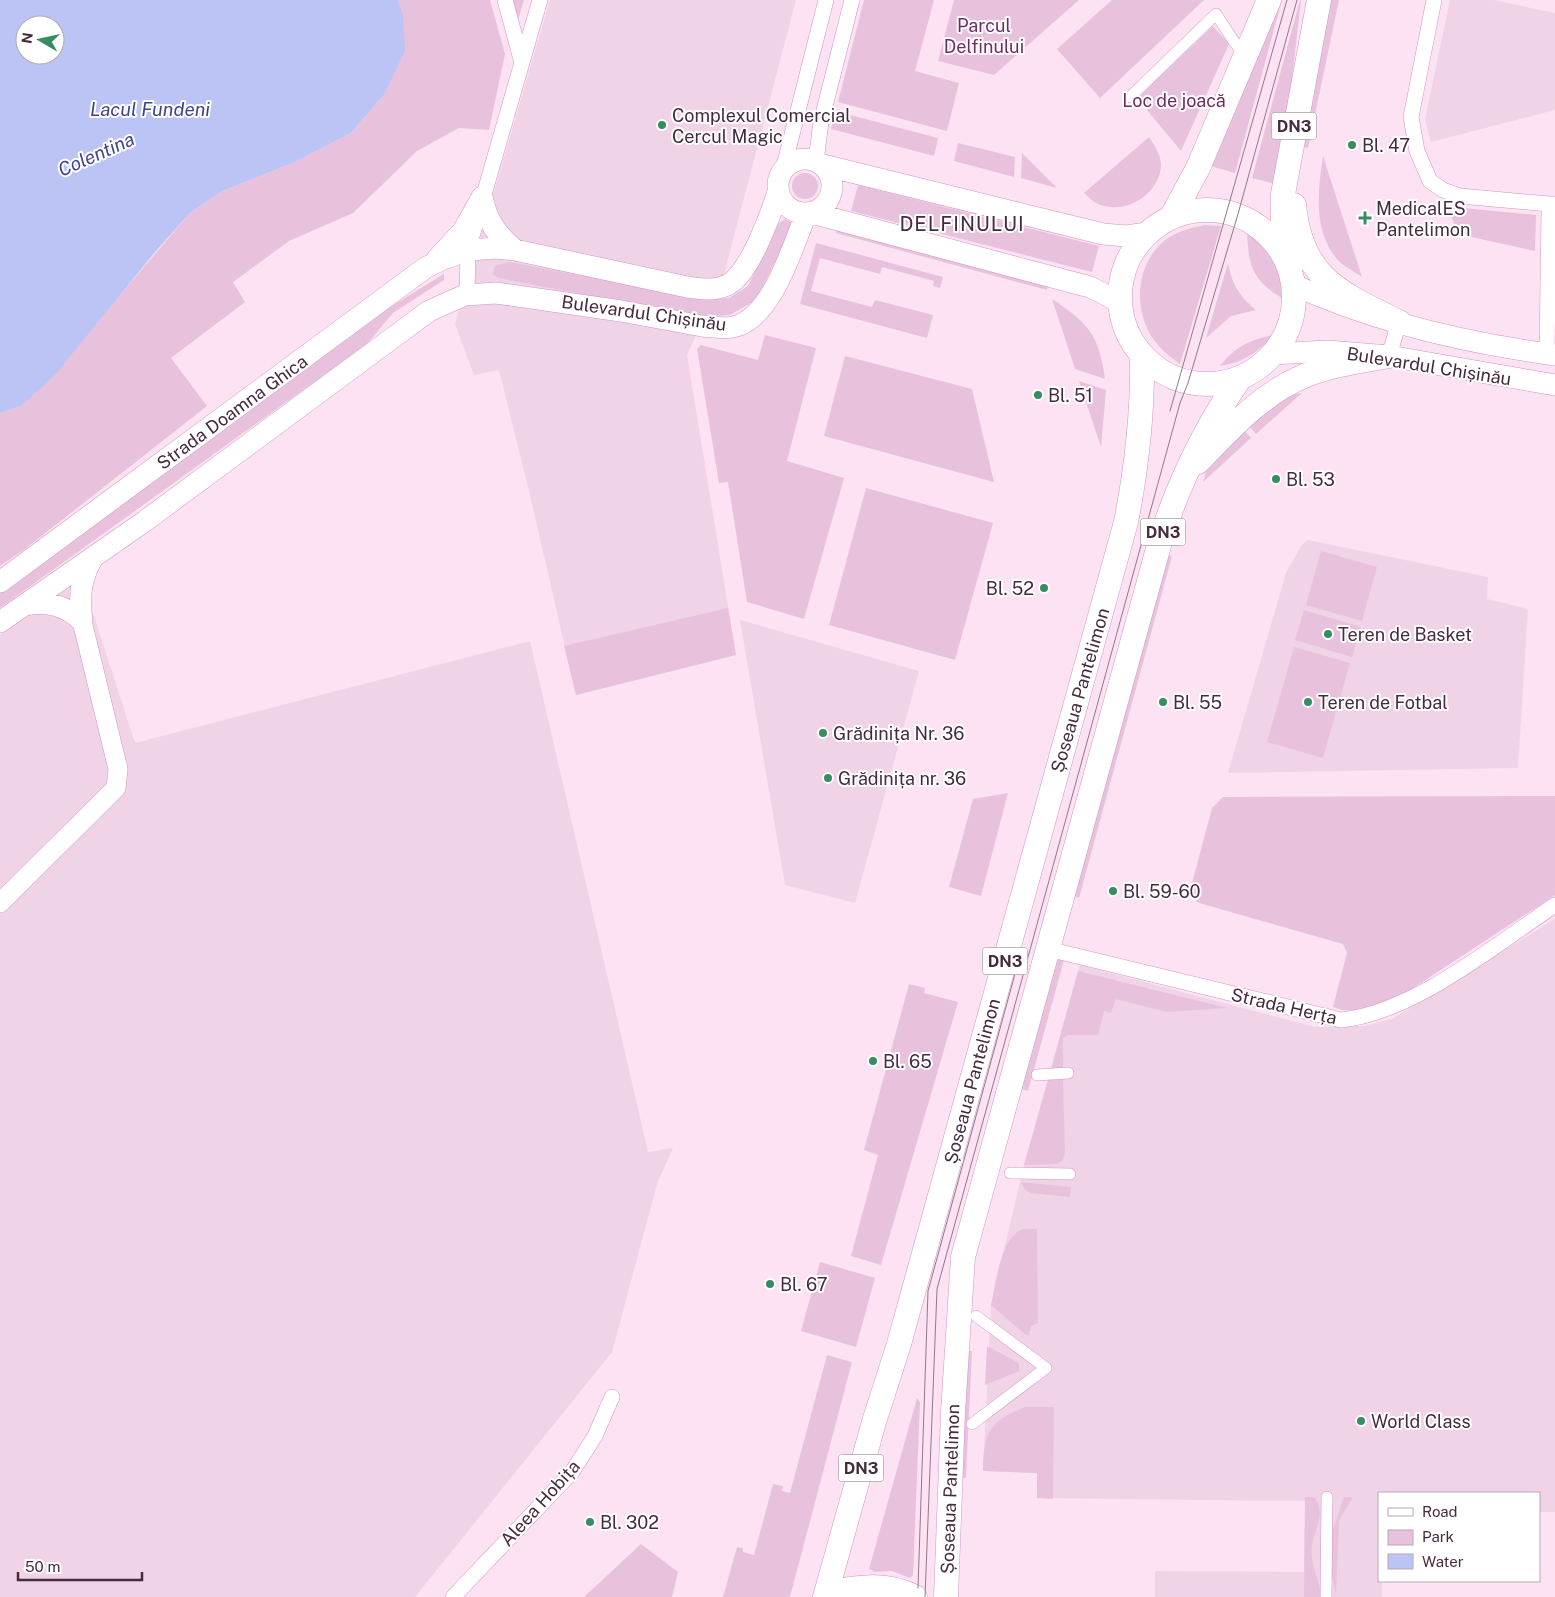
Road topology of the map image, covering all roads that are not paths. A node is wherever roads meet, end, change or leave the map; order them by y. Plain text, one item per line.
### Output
1 (505, 0) edge
2 (540, 0) edge
3 (826, 0) edge
4 (852, 0) edge
5 (1269, 0) edge
6 (1319, 0) edge
7 (1434, 0) edge
8 (1247, 56) junction
9 (522, 63) junction
10 (1130, 97) dead end
11 (1292, 141) junction
12 (820, 163) junction
13 (783, 170) junction
14 (778, 192) junction
15 (482, 197) junction
16 (1552, 204) edge
17 (809, 213) junction
18 (1172, 216) junction
19 (1148, 233) junction
20 (468, 250) junction
21 (515, 250) junction
22 (1283, 254) junction
23 (425, 268) junction
24 (1294, 285) junction
25 (467, 294) junction
26 (1120, 302) junction
27 (1399, 322) junction
28 (1274, 354) junction
29 (1551, 355) edge
30 (1142, 356) junction
31 (1389, 356) junction
32 (1240, 378) junction
33 (1555, 385) edge
34 (1183, 478) junction
35 (92, 558) junction
36 (0, 582) edge
37 (25, 605) junction
38 (82, 621) junction
39 (0, 622) edge
40 (0, 903) edge
41 (1555, 906) edge
42 (1048, 948) junction
43 (1068, 1073) dead end
44 (1037, 1076) dead end
45 (1010, 1173) dead end
46 (1070, 1174) dead end
47 (976, 1316) dead end
48 (612, 1397) dead end
49 (972, 1424) dead end
50 (1327, 1497) dead end
51 (825, 1595) edge
52 (453, 1597) edge
53 (915, 1597) edge
54 (946, 1597) edge
55 (1326, 1597) edge

1 - 9 street
2 - 9 street
3 - 13 street
4 - 12 street
5 - 8 main road, DN3
6 - 11 main road, DN3
7 - 16 street
8 - 10 street
8 - 18 main road, DN3
9 - 15 street
11 - 22 main road, DN3
11 - 27 main road
12 - 13 main road
12 - 17 main road, Bulevardul Chișinău
12 - 19 main road
13 - 14 main road, Bulevardul Chișinău
14 - 17 main road
14 - 21 main road, Bulevardul Chișinău
15 - 20 street
15 - 21 main road
15 - 23 main road
16 - 29 street
17 - 25 main road, Bulevardul Chișinău
17 - 26 main road
18 - 19 main road, DN3
18 - 22 main road, DN3
19 - 26 main road, DN3
20 - 21 main road, Bulevardul Chișinău
20 - 23 main road, Strada Doamna Ghica
20 - 25 street
22 - 24 main road, DN3
23 - 36 main road, Strada Doamna Ghica
24 - 27 main road, Bulevardul Chișinău
24 - 28 main road, DN3
25 - 35 main road, Strada Doamna Ghica
26 - 30 main road, DN3
27 - 29 main road, Bulevardul Chișinău
27 - 31 street
28 - 31 main road, Bulevardul Chișinău
28 - 32 main road, DN3
30 - 32 main road, DN3
30 - 51 main road, Șoseaua Pantelimon / DN3
31 - 33 main road, Bulevardul Chișinău
31 - 34 main road
32 - 34 main road, Șoseaua Pantelimon / DN3
34 - 42 main road, Șoseaua Pantelimon / DN3
35 - 37 main road, Strada Doamna Ghica
35 - 38 main road
37 - 38 main road
37 - 39 main road, Strada Doamna Ghica
38 - 40 street
41 - 42 street, Strada Herța
42 - 54 main road, Șoseaua Pantelimon / DN3
43 - 44 street
45 - 46 street
47 - 49 street
48 - 52 street, Aleea Hobița
50 - 55 street
51 - 53 main road

